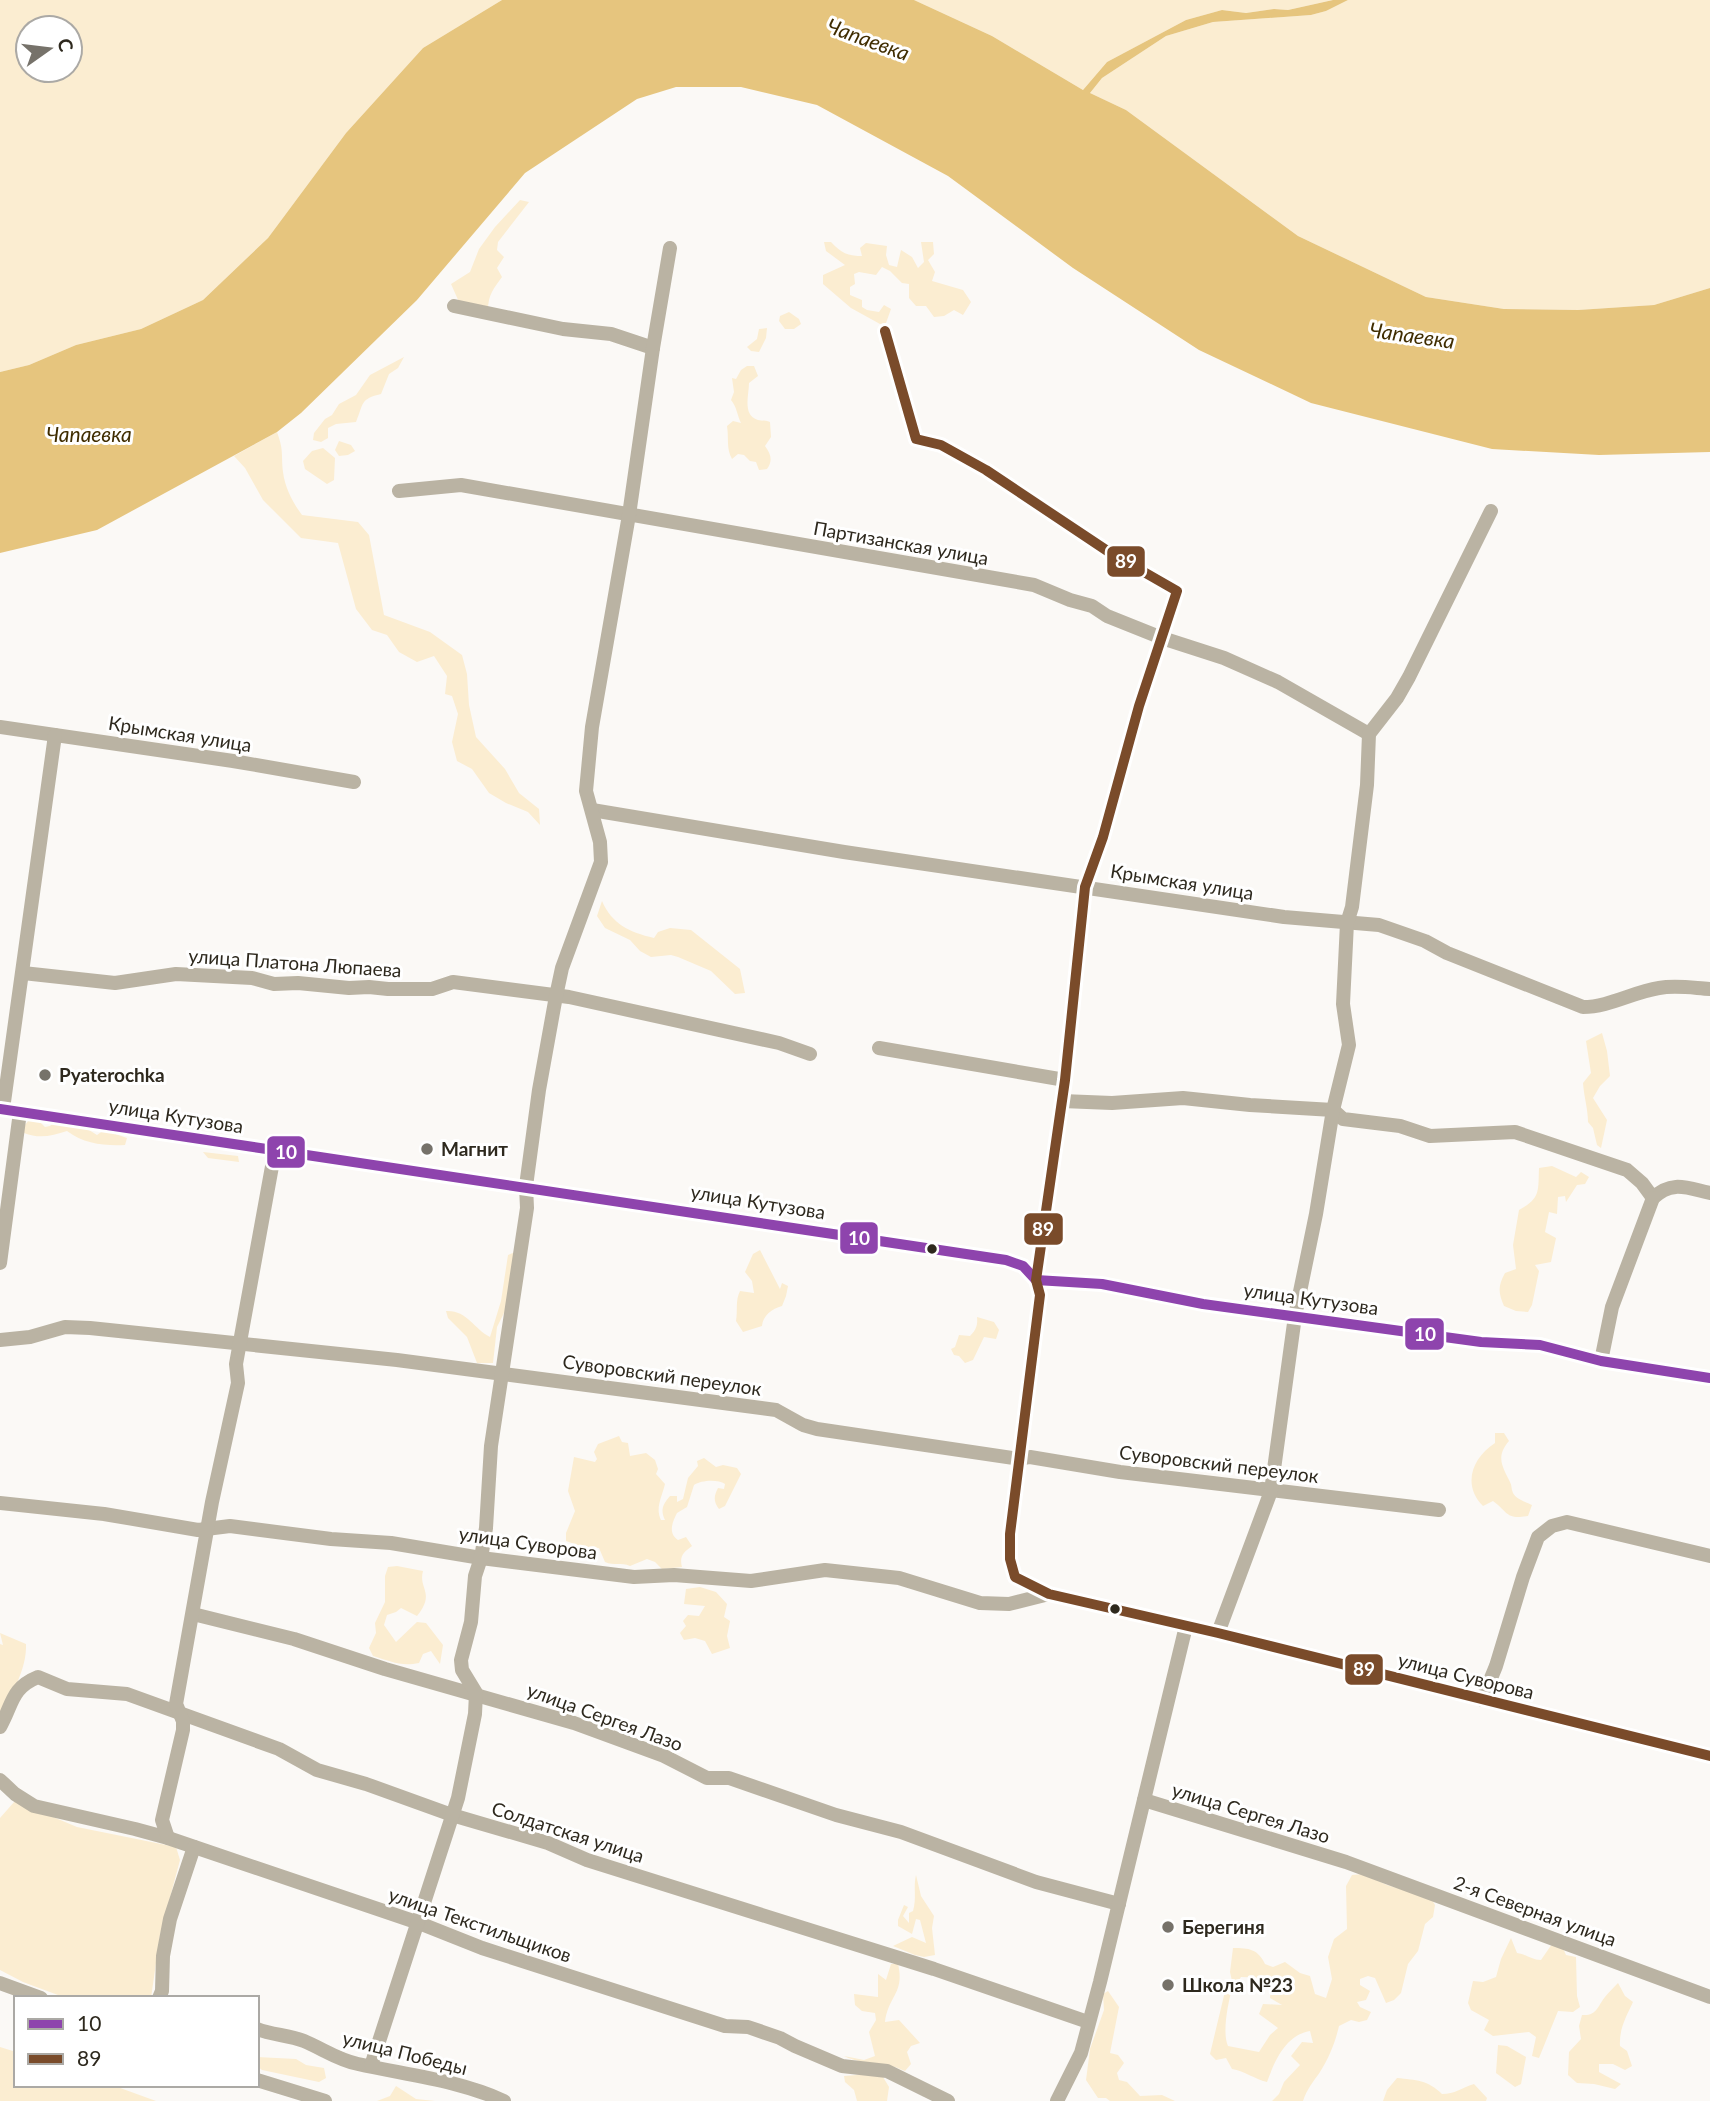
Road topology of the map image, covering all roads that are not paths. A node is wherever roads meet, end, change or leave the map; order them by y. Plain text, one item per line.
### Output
1 (670, 248) dead end
2 (454, 306) dead end
3 (885, 331) dead end
4 (653, 348) junction
5 (399, 491) dead end
6 (1491, 511) dead end
7 (629, 515) junction
8 (1162, 638) junction
9 (0, 727) edge
10 (55, 734) junction
11 (1369, 734) junction
12 (354, 782) dead end
13 (593, 810) junction
14 (1085, 887) junction
15 (1347, 922) junction
16 (23, 973) junction
17 (1710, 989) edge
18 (556, 996) junction
19 (879, 1048) dead end
20 (810, 1054) dead end
21 (1065, 1080) junction
22 (1062, 1101) junction
23 (2, 1109) edge
24 (1333, 1110) junction
25 (20, 1112) junction
26 (275, 1150) junction
27 (526, 1186) junction
28 (1710, 1193) edge
29 (1653, 1198) junction
30 (0, 1263) edge
31 (1036, 1280) junction
32 (1295, 1316) junction
33 (0, 1340) edge
34 (240, 1345) junction
35 (1601, 1361) junction
36 (502, 1373) junction
37 (1710, 1378) edge
38 (1020, 1459) junction
39 (1271, 1491) junction
40 (0, 1503) edge
41 (1439, 1510) dead end
42 (208, 1529) junction
43 (1710, 1556) edge
44 (481, 1559) junction
45 (1049, 1594) junction
46 (193, 1614) junction
47 (1185, 1626) junction
48 (1218, 1633) junction
49 (475, 1693) junction
50 (1482, 1700) junction
51 (180, 1712) junction
52 (0, 1727) edge
53 (1710, 1756) edge
54 (0, 1780) edge
55 (1144, 1800) junction
56 (452, 1815) junction
57 (168, 1838) junction
58 (194, 1847) junction
59 (1346, 1862) joint
60 (1119, 1903) junction
61 (419, 1923) junction
62 (0, 1983) edge
63 (162, 1995) edge
64 (36, 1996) edge
65 (1710, 1997) edge
66 (1088, 2022) junction
67 (259, 2029) edge
68 (371, 2066) junction
69 (259, 2081) edge
70 (325, 2101) edge
71 (504, 2101) edge
72 (948, 2101) edge
73 (1057, 2101) edge

1 - 4 street
2 - 4 street
3 - 8 street
4 - 7 street
5 - 7 street, Партизанская улица
6 - 11 street
7 - 8 street, Партизанская улица
7 - 13 street
8 - 11 street, Партизанская улица
8 - 14 street
9 - 10 street, Крымская улица
10 - 12 street, Крымская улица
10 - 16 street
11 - 15 street
13 - 14 street, Крымская улица
13 - 18 street
14 - 15 street, Крымская улица
14 - 21 street
15 - 17 street, Крымская улица
15 - 24 street
16 - 18 street, улица Платона Люпаева
16 - 23 street
18 - 20 street, улица Платона Люпаева
18 - 27 street
19 - 21 street
21 - 22 street
22 - 24 street
22 - 31 street
23 - 25 street, улица Кутузова
24 - 29 street
24 - 32 street
25 - 26 street, улица Кутузова
25 - 30 street
26 - 27 street, улица Кутузова
26 - 34 street
27 - 31 street, улица Кутузова
27 - 36 street
28 - 29 street
29 - 35 street
31 - 32 street, улица Кутузова
31 - 38 street
32 - 35 street, улица Кутузова
32 - 39 street
33 - 34 street, Суворовский переулок
34 - 36 street, Суворовский переулок
34 - 42 street
35 - 37 street, улица Кутузова
36 - 38 street, Суворовский переулок
36 - 44 street
38 - 39 street, Суворовский переулок
38 - 45 street, улица Суворова
39 - 41 street, Суворовский переулок
39 - 48 street
40 - 42 street, улица Суворова
42 - 44 street, улица Суворова
42 - 46 street
43 - 50 street
44 - 45 street, улица Суворова
44 - 49 street
45 - 47 street, улица Суворова
46 - 49 street, улица Сергея Лазо
46 - 51 street
47 - 48 street, улица Суворова
47 - 55 street
48 - 50 street, улица Суворова
49 - 56 street
49 - 60 street, улица Сергея Лазо
50 - 53 street, улица Суворова
51 - 52 street, Солдатская улица
51 - 56 street, Солдатская улица
51 - 57 street
54 - 57 street, улица Текстильщиков
55 - 59 street, улица Сергея Лазо
55 - 60 street
56 - 61 street
56 - 66 street, Солдатская улица
57 - 58 street, улица Текстильщиков
58 - 61 street, улица Текстильщиков
58 - 63 street
59 - 65 street, 2-я Северная улица
60 - 66 street
61 - 68 street
61 - 72 street, улица Текстильщиков
62 - 64 street
66 - 73 street
67 - 68 street, улица Победы
68 - 71 street, улица Победы
69 - 70 street

